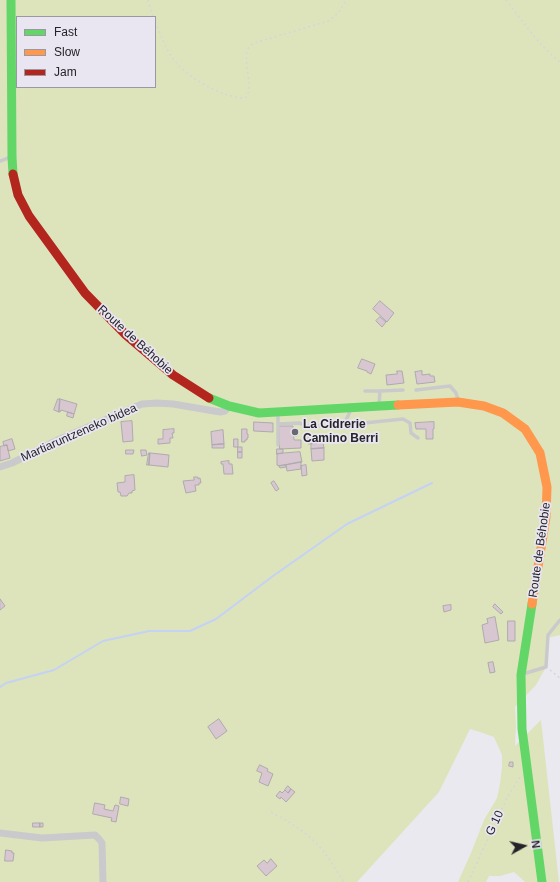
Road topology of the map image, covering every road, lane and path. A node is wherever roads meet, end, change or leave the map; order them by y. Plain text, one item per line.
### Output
1 (11, 0) edge
2 (148, 0) edge
3 (346, 0) edge
4 (506, 0) edge
5 (153, 16) edge
6 (156, 24) edge
7 (560, 62) edge
8 (12, 157) junction
9 (0, 161) edge
10 (403, 390) dead end
11 (416, 390) dead end
12 (365, 391) dead end
13 (380, 392) junction
14 (458, 402) junction
15 (229, 406) junction
16 (378, 406) junction
17 (352, 408) junction
18 (278, 412) junction
19 (278, 424) junction
20 (344, 425) junction
21 (418, 438) dead end
22 (278, 445) dead end
23 (0, 467) edge
24 (560, 620) edge
25 (546, 667) junction
26 (521, 675) junction
27 (560, 678) edge
28 (526, 766) junction
29 (271, 812) dead end
30 (0, 833) edge
31 (103, 882) edge
32 (344, 882) edge
33 (468, 882) edge
34 (542, 882) edge

1 - 8 main road, Route de Béhobie
2 - 5 path
3 - 6 path
4 - 7 path
8 - 9 lane
8 - 15 main road, Route de Béhobie
10 - 13 lane
11 - 14 lane
12 - 13 lane
13 - 16 lane
14 - 16 main road, Route de Béhobie
14 - 26 main road, Route de Béhobie
15 - 18 main road, Route de Béhobie
15 - 23 street, Martiaruntzeneko bidea
16 - 17 main road, Route de Béhobie
17 - 18 main road, Route de Béhobie
17 - 20 lane
18 - 19 lane
19 - 20 lane
19 - 22 lane
20 - 21 lane
24 - 25 lane
25 - 26 lane
25 - 27 path
26 - 28 main road, Route de Béhobie
28 - 33 path, G 10
28 - 34 main road, Route de Béhobie
29 - 32 path
30 - 31 street

